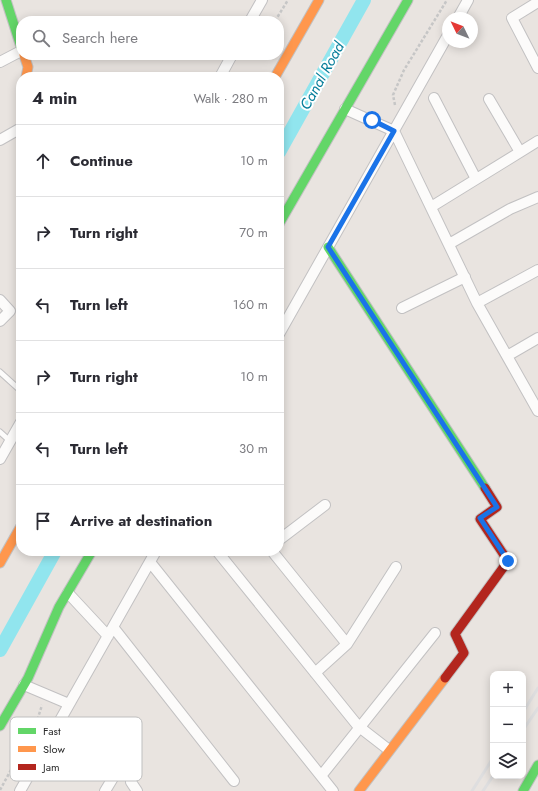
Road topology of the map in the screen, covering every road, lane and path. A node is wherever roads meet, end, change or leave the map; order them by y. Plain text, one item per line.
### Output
1 (6, 0) edge
2 (262, 0) edge
3 (288, 0) edge
4 (319, 0) edge
5 (408, 0) edge
6 (447, 0) edge
7 (468, 0) edge
8 (538, 2) edge
9 (461, 12) edge
10 (253, 16) edge
11 (278, 16) edge
12 (16, 31) edge
13 (442, 46) edge
14 (16, 54) edge
15 (26, 60) edge
16 (229, 60) edge
17 (0, 62) edge
18 (538, 68) edge
19 (27, 72) edge
20 (223, 72) edge
21 (278, 72) edge
22 (434, 98) dead end
23 (489, 99) dead end
24 (345, 109) junction
25 (396, 126) junction
26 (16, 131) edge
27 (0, 140) edge
28 (538, 141) edge
29 (520, 152) junction
30 (476, 179) junction
31 (538, 197) edge
32 (431, 207) junction
33 (284, 215) edge
34 (449, 244) junction
35 (328, 247) junction
36 (538, 270) edge
37 (465, 277) junction
38 (0, 300) edge
39 (478, 303) junction
40 (402, 308) dead end
41 (0, 321) edge
42 (284, 325) edge
43 (538, 338) edge
44 (507, 356) junction
45 (0, 372) edge
46 (16, 386) edge
47 (538, 411) edge
48 (16, 431) edge
49 (0, 432) edge
50 (10, 441) junction
51 (0, 459) edge
52 (325, 505) dead end
53 (16, 535) edge
54 (284, 536) edge
55 (89, 556) edge
56 (153, 556) edge
57 (221, 556) edge
58 (276, 556) edge
59 (150, 562) junction
60 (0, 563) edge
61 (396, 567) dead end
62 (68, 593) junction
63 (111, 631) junction
64 (435, 633) dead end
65 (347, 644) junction
66 (315, 673) junction
67 (24, 686) junction
68 (45, 695) junction
69 (69, 704) junction
70 (38, 717) edge
71 (62, 717) edge
72 (0, 726) edge
73 (360, 728) junction
74 (390, 750) junction
75 (538, 765) edge
76 (10, 772) edge
77 (321, 776) junction
78 (234, 780) dead end
79 (26, 781) edge
80 (111, 781) edge
81 (0, 790) edge
82 (20, 791) edge
83 (105, 791) edge
84 (333, 791) edge
85 (359, 791) edge
86 (523, 791) edge

1 - 12 main road
2 - 10 street
3 - 11 path
4 - 21 main road
5 - 24 main road
6 - 25 path
7 - 9 street
8 - 18 street
13 - 25 street
14 - 17 street
15 - 19 main road
16 - 20 street
22 - 30 street
23 - 29 street
24 - 25 street
24 - 33 main road
25 - 32 street
25 - 35 street
26 - 27 street
28 - 29 street
29 - 30 street
30 - 32 street
31 - 34 street
32 - 34 street
34 - 37 street
35 - 42 street
35 - 74 main road
36 - 39 street
37 - 39 street
37 - 40 street
38 - 41 street
39 - 44 street
43 - 44 street
44 - 47 street
45 - 46 lane
48 - 50 street
49 - 50 lane
50 - 51 street
52 - 54 street
53 - 60 main road
55 - 62 main road
56 - 59 street
57 - 66 street
58 - 65 street
59 - 63 street
59 - 77 street
61 - 65 street
62 - 63 street
62 - 67 main road
63 - 69 street
63 - 78 street
64 - 73 street
65 - 66 street
66 - 73 street
67 - 68 street
67 - 72 main road
68 - 69 street
68 - 70 path
69 - 71 street
73 - 74 street
73 - 77 street
74 - 85 main road
75 - 86 main road
76 - 81 path
77 - 84 street
79 - 82 street
80 - 83 street

